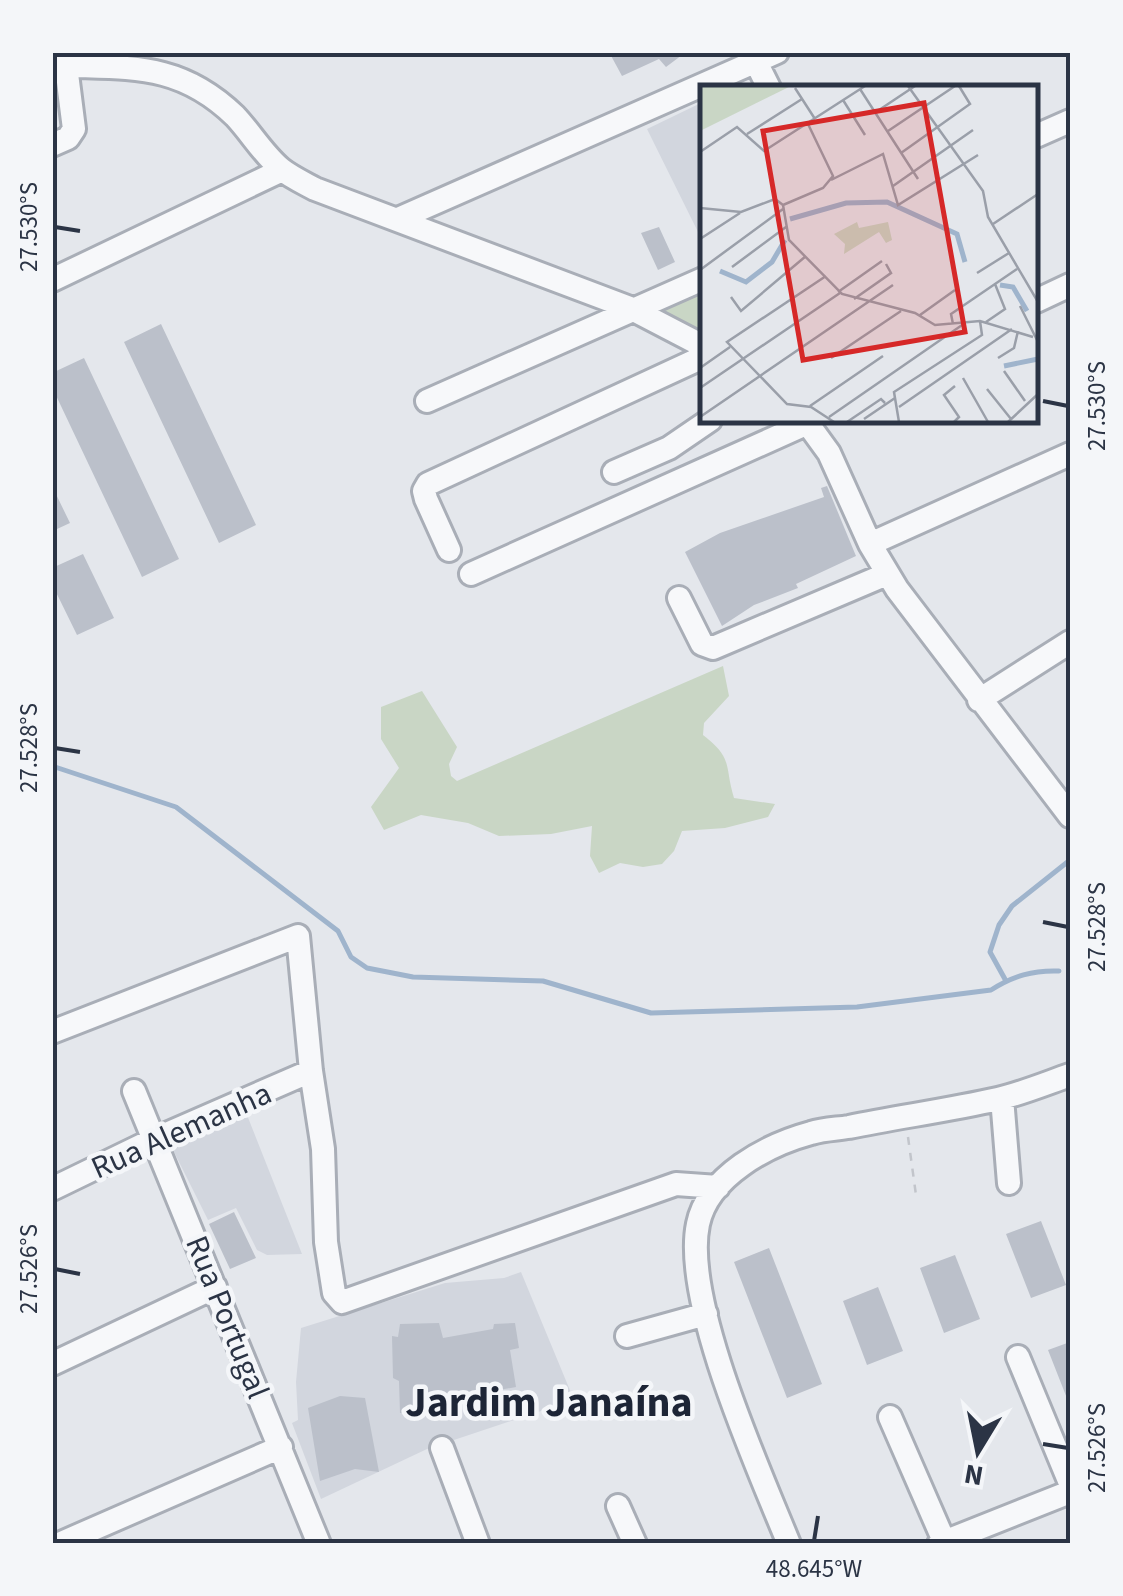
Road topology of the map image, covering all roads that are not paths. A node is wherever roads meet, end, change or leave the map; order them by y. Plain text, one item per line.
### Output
1 (766, 57) edge
2 (59, 66) edge
3 (703, 85) edge
4 (769, 85) edge
5 (700, 86) edge
6 (1070, 121) edge
7 (1038, 135) edge
8 (52, 145) edge
9 (282, 170) junction
10 (398, 220) junction
11 (700, 279) edge
12 (52, 280) edge
13 (570, 285) junction
14 (1070, 285) edge
15 (1038, 300) edge
16 (630, 308) junction
17 (576, 334) junction
18 (700, 344) edge
19 (700, 358) edge
20 (427, 401) dead end
21 (707, 422) edge
22 (805, 422) edge
23 (808, 422) edge
24 (1070, 454) edge
25 (614, 472) dead end
26 (870, 544) junction
27 (450, 550) dead end
28 (472, 574) dead end
29 (887, 574) junction
30 (679, 598) dead end
31 (1070, 642) edge
32 (979, 700) junction
33 (1070, 816) edge
34 (52, 1032) edge
35 (310, 1072) junction
36 (1070, 1075) edge
37 (134, 1091) dead end
38 (1002, 1098) junction
39 (155, 1140) junction
40 (1009, 1183) dead end
41 (718, 1187) junction
42 (52, 1189) edge
43 (216, 1287) junction
44 (706, 1314) junction
45 (627, 1336) dead end
46 (1018, 1357) dead end
47 (52, 1364) edge
48 (890, 1417) dead end
49 (281, 1448) junction
50 (442, 1448) dead end
51 (1070, 1483) edge
52 (1070, 1492) edge
53 (618, 1506) dead end
54 (942, 1542) edge
55 (60, 1544) edge
56 (319, 1544) edge
57 (478, 1544) edge
58 (635, 1544) edge
59 (790, 1544) edge

1 - 3 street
1 - 4 street
2 - 8 street
2 - 9 street
5 - 10 street
6 - 7 street
9 - 10 street
9 - 12 street
10 - 13 street
11 - 16 street
13 - 16 street
13 - 17 street
14 - 15 street
16 - 17 street
16 - 18 street
17 - 20 street
19 - 27 street
21 - 25 street
22 - 28 street
23 - 26 street
24 - 26 street
26 - 29 street
29 - 30 street
29 - 32 street
31 - 32 street
32 - 33 street
34 - 35 street
35 - 39 street, Rua Alemanha
35 - 41 street
36 - 38 street
37 - 39 street, Rua Portugal
38 - 40 street
38 - 41 street
39 - 42 street, Rua Alemanha
39 - 43 street, Rua Portugal
41 - 44 street
43 - 47 street
43 - 49 street, Rua Portugal
44 - 45 street
44 - 59 street
46 - 51 street
48 - 54 street
49 - 55 street
49 - 56 street, Rua Portugal
50 - 57 street
52 - 54 street
53 - 58 street

